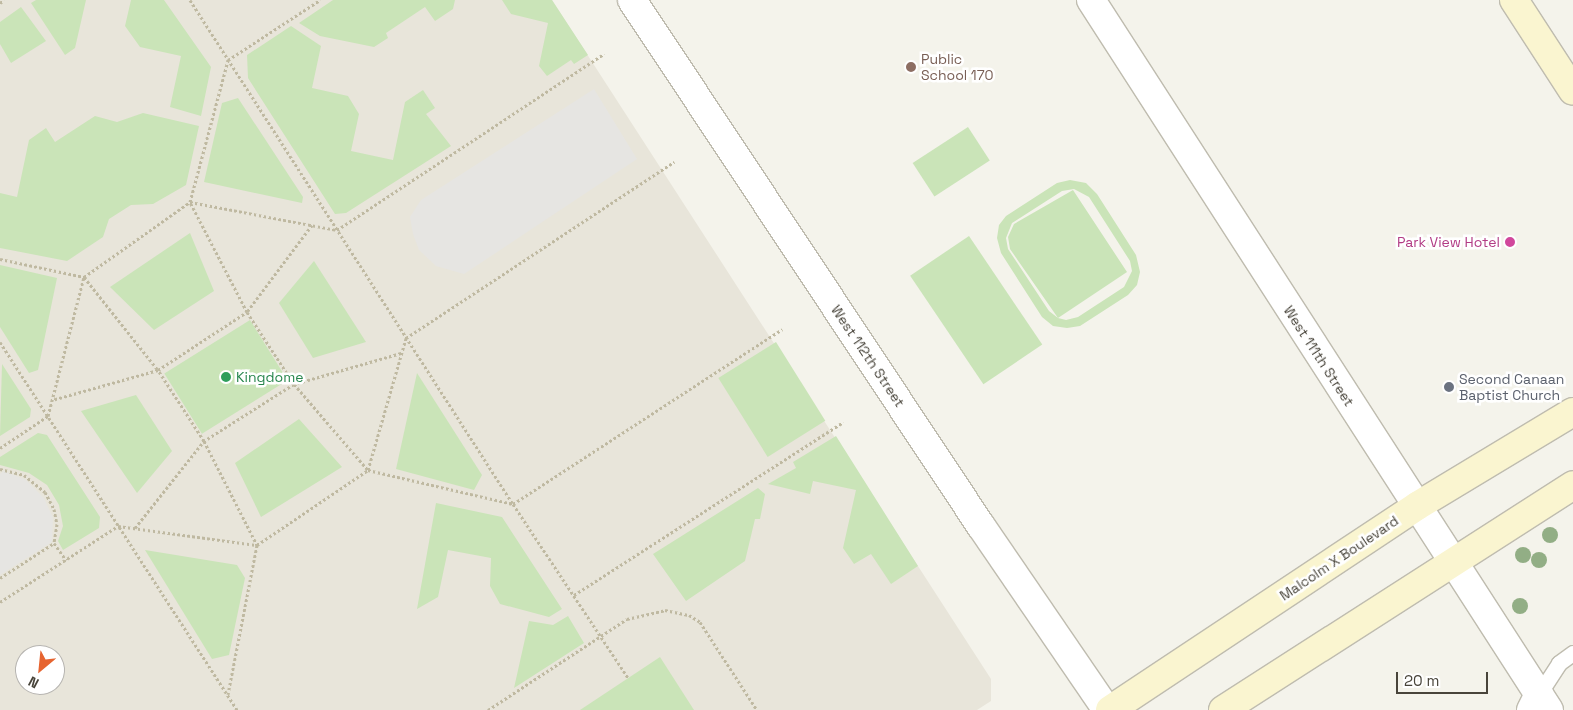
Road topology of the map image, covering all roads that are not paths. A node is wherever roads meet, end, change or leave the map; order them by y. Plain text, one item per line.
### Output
1 (632, 0) edge
2 (1092, 0) edge
3 (1514, 0) edge
4 (1573, 92) edge
5 (1573, 412) edge
6 (1573, 486) edge
7 (1417, 506) junction
8 (1454, 562) junction
9 (1573, 653) edge
10 (1540, 705) edge
11 (1109, 710) edge
12 (1223, 710) edge

1 - 11 street, West 112th Street
2 - 7 street, West 111th Street
3 - 4 main road
5 - 7 main road, Malcolm X Boulevard
6 - 8 main road
7 - 8 street, West 111th Street
7 - 11 main road, Malcolm X Boulevard
8 - 10 street, West 111th Street
8 - 12 main road
9 - 10 lane

